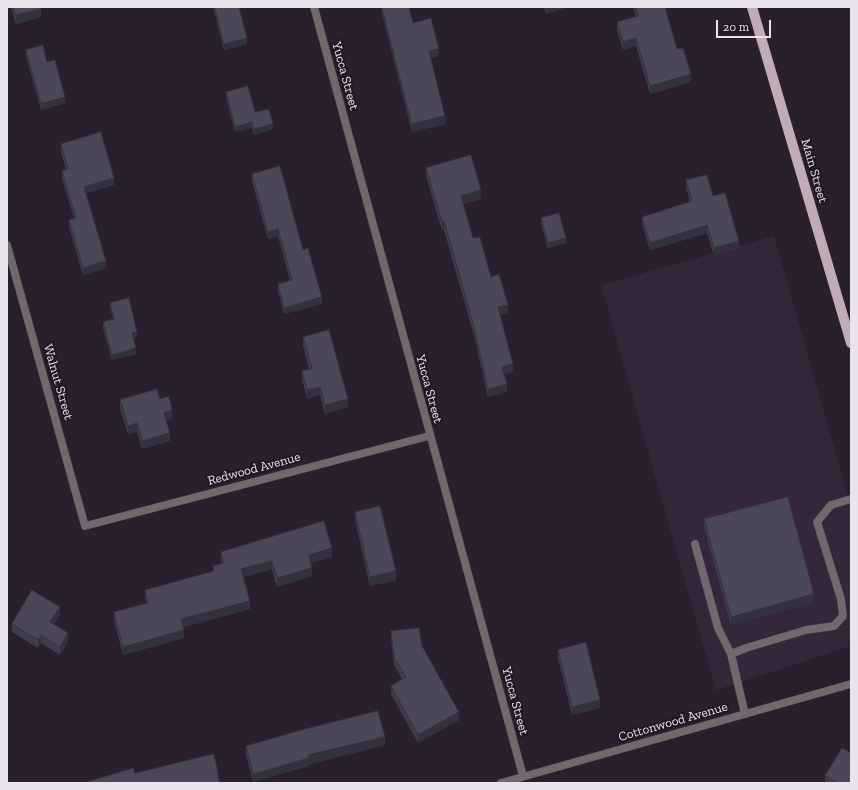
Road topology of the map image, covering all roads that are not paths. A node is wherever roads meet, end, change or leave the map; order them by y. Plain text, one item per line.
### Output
1 (314, 7) edge
2 (752, 7) edge
3 (7, 245) edge
4 (851, 342) edge
5 (430, 436) junction
6 (851, 499) edge
7 (85, 526) joint
8 (695, 544) dead end
9 (731, 654) junction
10 (851, 684) edge
11 (745, 714) junction
12 (523, 776) junction
13 (501, 783) edge

1 - 5 street, Yucca Street
2 - 4 main road, Main Street
3 - 7 street, Walnut Street
5 - 7 street, Redwood Avenue
5 - 12 street, Yucca Street
6 - 9 street
8 - 9 street
9 - 11 street
10 - 11 street, Cottonwood Avenue
11 - 12 street, Cottonwood Avenue
12 - 13 street, Cottonwood Avenue

